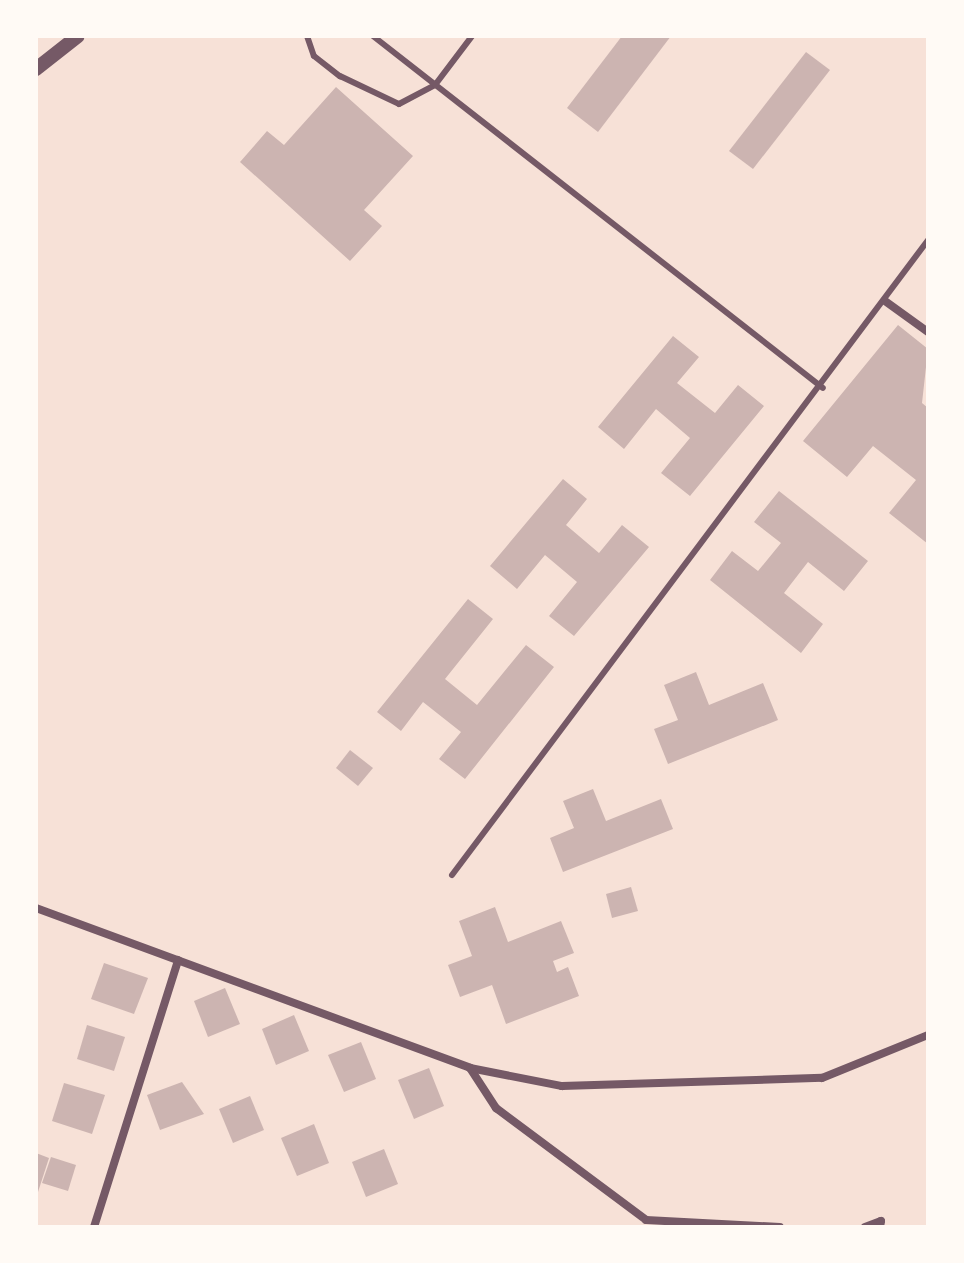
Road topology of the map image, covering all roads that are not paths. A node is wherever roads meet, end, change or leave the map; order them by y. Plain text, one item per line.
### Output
1 (78, 36) edge
2 (307, 36) edge
3 (373, 36) edge
4 (472, 36) edge
5 (36, 69) edge
6 (435, 85) junction
7 (928, 240) edge
8 (885, 301) junction
9 (928, 332) edge
10 (823, 388) junction
11 (452, 875) dead end
12 (36, 908) edge
13 (178, 960) junction
14 (928, 1035) edge
15 (470, 1068) junction
16 (94, 1227) edge
17 (780, 1227) edge
18 (865, 1227) edge
19 (880, 1227) edge

1 - 5 street
2 - 6 lane
3 - 6 lane
4 - 6 lane
6 - 10 lane
7 - 8 lane
8 - 9 street
8 - 10 lane
10 - 11 lane
12 - 13 street
13 - 15 street
13 - 16 street
14 - 15 street
15 - 17 street
18 - 19 street

